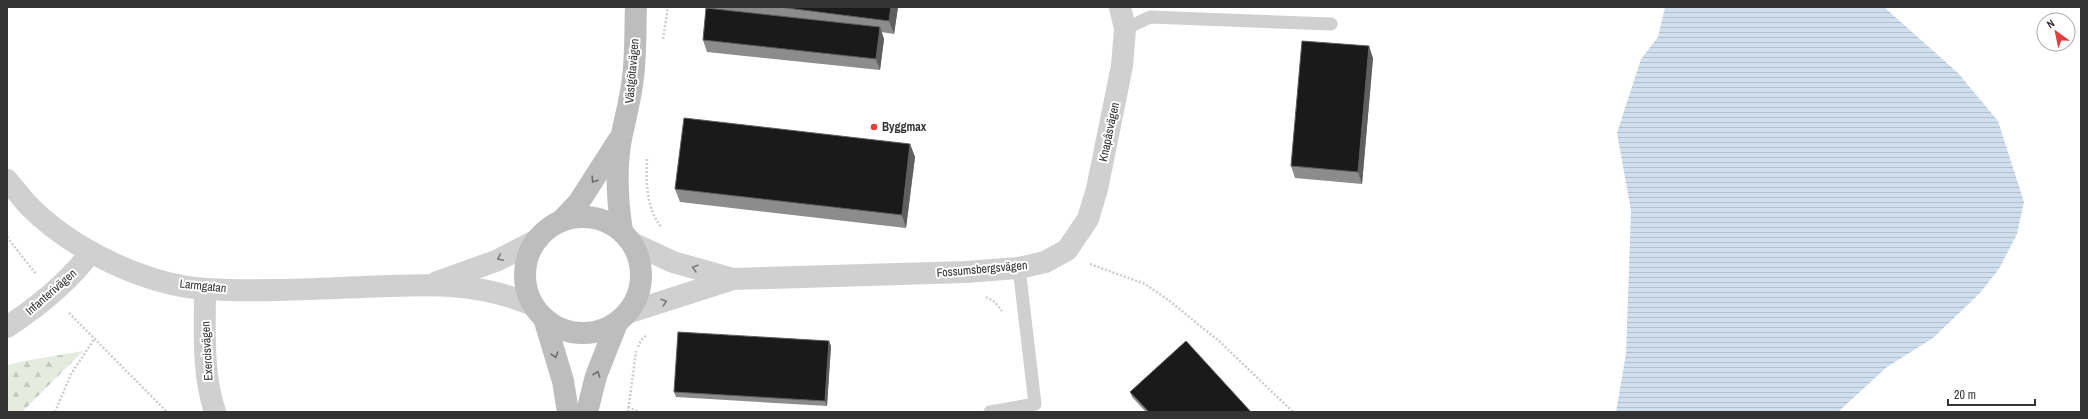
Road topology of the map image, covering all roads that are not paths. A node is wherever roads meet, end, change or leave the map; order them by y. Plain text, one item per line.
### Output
1 (636, 7) edge
2 (1120, 7) edge
3 (1331, 24) dead end
4 (1125, 29) junction
5 (622, 135) junction
6 (7, 180) edge
7 (561, 221) junction
8 (627, 237) junction
9 (535, 242) junction
10 (1067, 250) joint
11 (91, 252) junction
12 (1019, 268) junction
13 (733, 279) junction
14 (432, 284) junction
15 (205, 289) junction
16 (538, 311) junction
17 (622, 318) junction
18 (7, 327) edge
19 (1037, 408) edge
20 (215, 412) edge
21 (568, 412) edge
22 (587, 412) edge
23 (990, 412) edge

1 - 5 street, Västgötavägen
2 - 4 street, Knapåsvägen
3 - 4 lane
4 - 10 street, Knapåsvägen
5 -> 7 street, Västgötavägen
5 - 8 street, Västgötavägen
6 - 11 street, Larmgatan
7 - 8 street
7 - 9 street
13 -> 8 street, Fossumsbergsvägen
8 - 17 street
9 -> 14 street, Larmgatan
9 - 16 street
10 - 12 street, Fossumsbergsvägen
11 - 15 street, Larmgatan
11 - 18 street, Infanterivägen
12 - 13 street, Fossumsbergsvägen
12 - 19 lane
17 -> 13 street, Fossumsbergsvägen
14 - 15 street, Larmgatan
14 - 16 street, Larmgatan
15 - 20 street, Exercisvägen
16 - 17 street
16 -> 21 street
22 -> 17 street
19 - 23 lane

